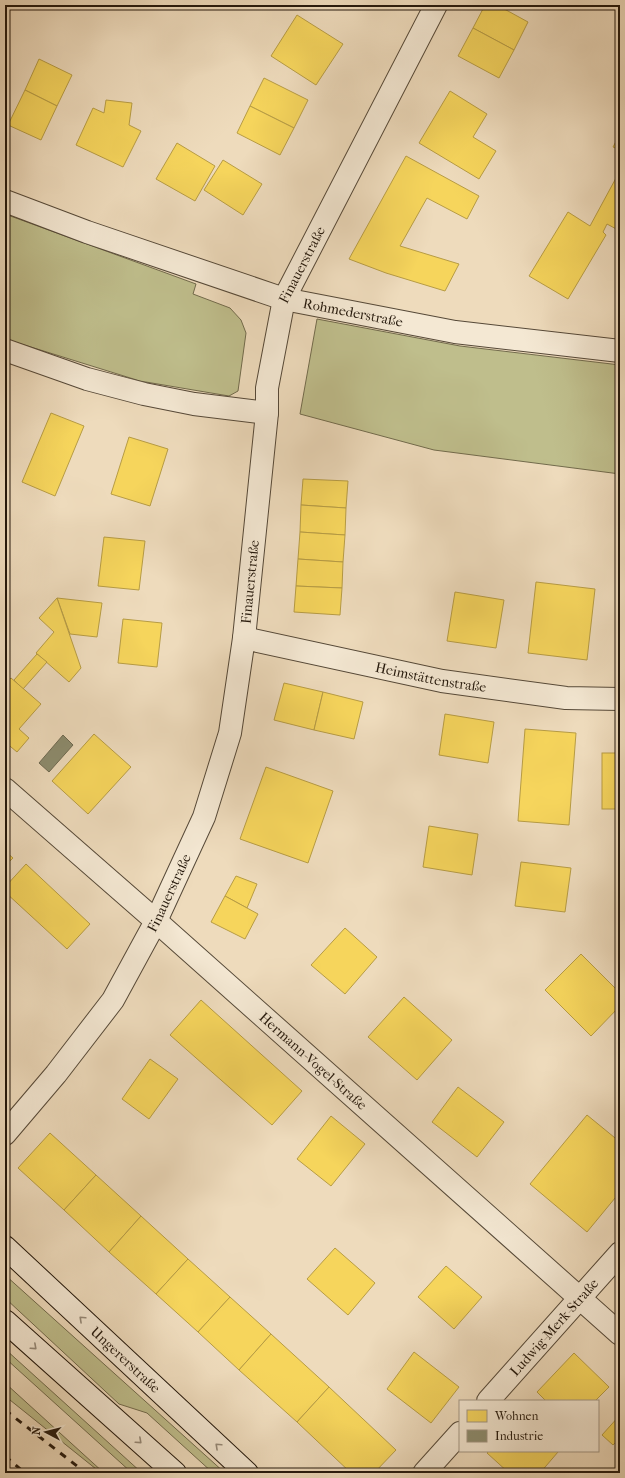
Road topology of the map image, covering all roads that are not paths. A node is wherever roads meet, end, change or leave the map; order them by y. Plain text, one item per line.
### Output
1 (436, 5) edge
2 (5, 201) edge
3 (284, 299) junction
4 (5, 350) edge
5 (620, 351) edge
6 (267, 413) junction
7 (244, 638) junction
8 (620, 699) edge
9 (5, 789) edge
10 (156, 921) junction
11 (5, 1134) edge
12 (5, 1247) edge
13 (620, 1253) edge
14 (580, 1298) junction
15 (5, 1321) edge
16 (620, 1334) edge
17 (489, 1400) edge
18 (459, 1434) edge
19 (174, 1473) edge
20 (246, 1473) edge
21 (424, 1473) edge

1 - 3 street, Finauerstraße
2 - 3 street, Rohmederstraße
3 - 5 street, Rohmederstraße
3 - 6 street, Finauerstraße
4 - 6 street
6 - 7 street, Finauerstraße
7 - 8 street, Heimstättenstraße
7 - 10 street, Finauerstraße
9 - 10 street, Hermann-Vogel-Straße
10 - 11 street, Finauerstraße
10 - 14 street, Hermann-Vogel-Straße
20 -> 12 street, Ungererstraße
13 - 14 street, Ludwig-Merk-Straße
14 - 16 street, Hermann-Vogel-Straße
14 - 17 street, Ludwig-Merk-Straße
15 -> 19 street
18 - 21 street

